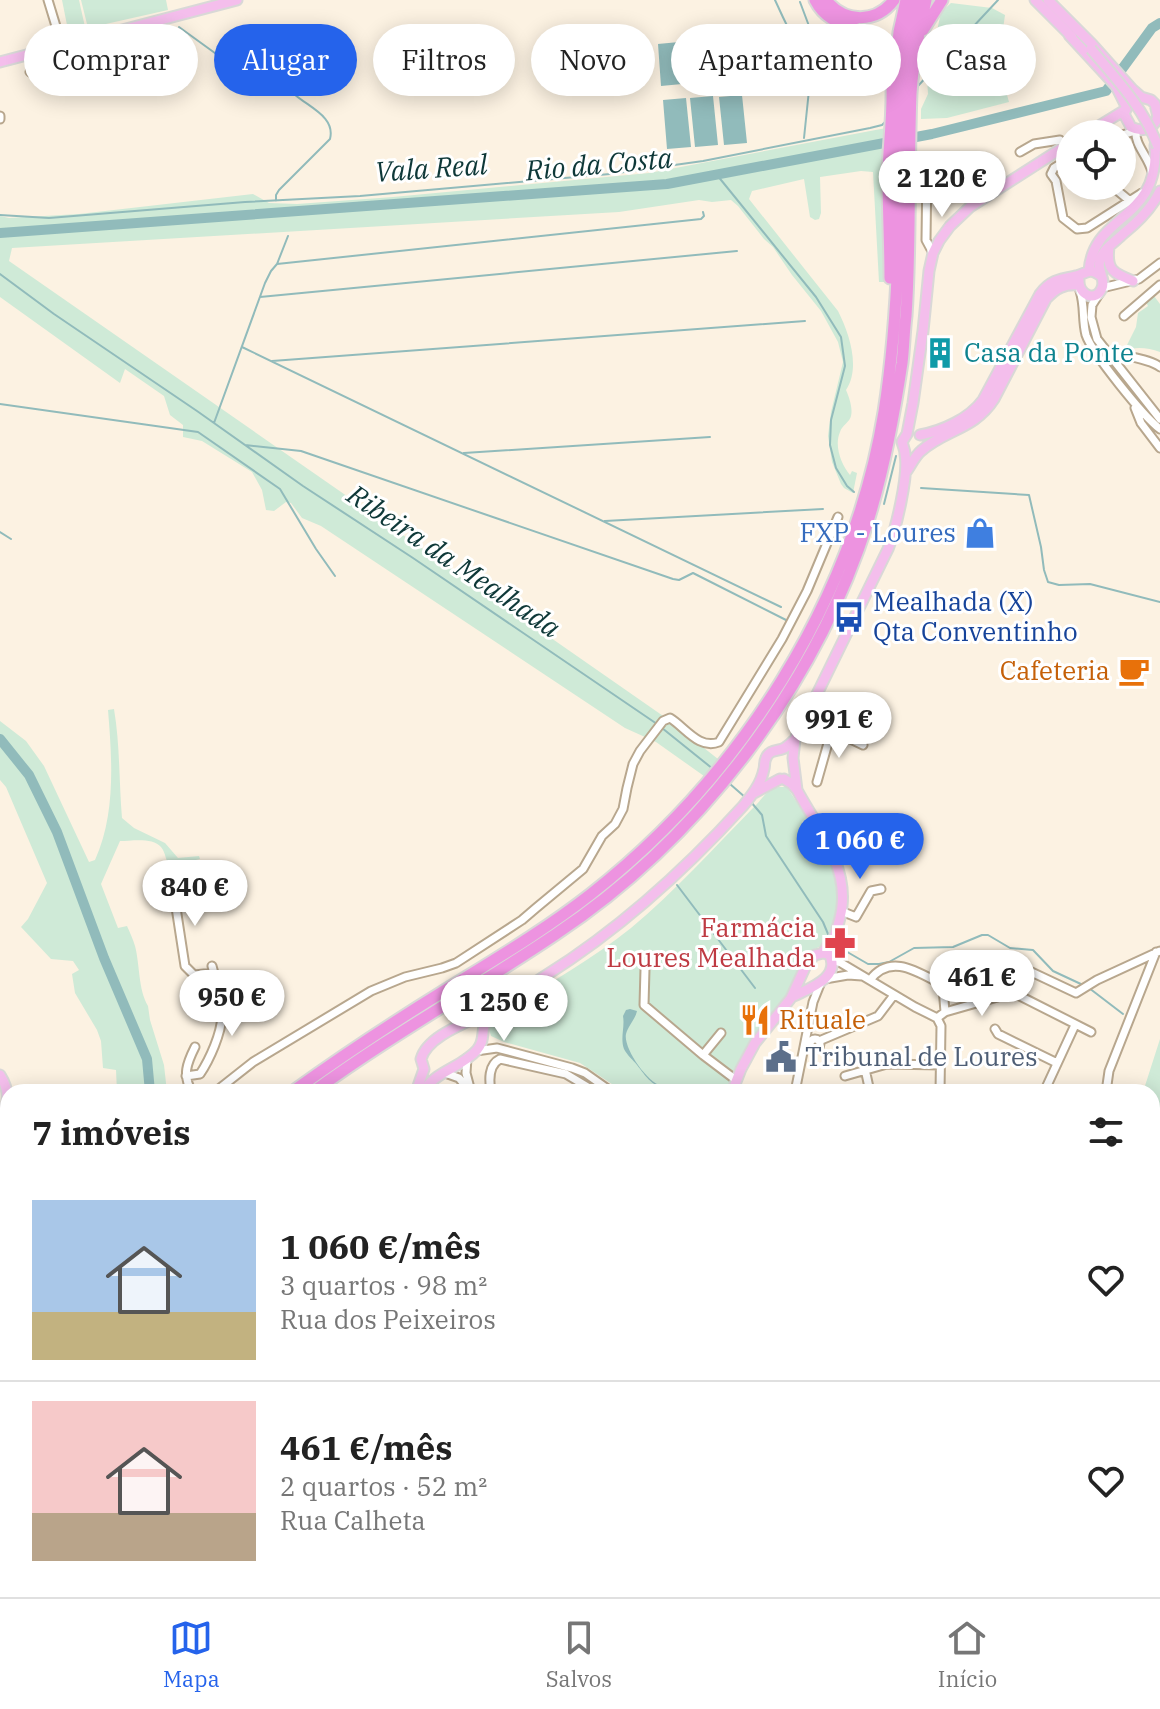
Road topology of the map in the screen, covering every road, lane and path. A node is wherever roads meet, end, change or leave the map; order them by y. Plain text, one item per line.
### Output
1 (48, 0) edge
2 (237, 0) edge
3 (815, 0) edge
4 (826, 0) edge
5 (894, 0) edge
6 (906, 0) edge
7 (915, 0) edge
8 (926, 0) edge
9 (1035, 0) edge
10 (1048, 0) edge
11 (942, 2) edge
12 (55, 24) edge
13 (146, 24) edge
14 (841, 24) edge
15 (901, 24) edge
16 (921, 24) edge
17 (928, 24) edge
18 (1073, 33) junction
19 (917, 42) edge
20 (24, 57) edge
21 (0, 62) edge
22 (901, 82) edge
23 (1120, 83) junction
24 (901, 86) edge
25 (899, 96) edge
26 (1151, 99) edge
27 (1159, 118) edge
28 (1110, 120) edge
29 (1130, 120) junction
30 (1136, 123) edge
31 (1136, 139) edge
32 (1056, 141) edge
33 (1158, 150) edge
34 (1020, 152) dead end
35 (1056, 152) edge
36 (920, 161) dead end
37 (899, 171) junction
38 (1160, 191) edge
39 (1136, 196) edge
40 (1060, 200) edge
41 (1160, 200) edge
42 (1130, 201) edge
43 (1128, 231) junction
44 (1110, 246) junction
45 (933, 253) junction
46 (1160, 263) edge
47 (1086, 272) junction
48 (1133, 281) junction
49 (1102, 284) junction
50 (1160, 285) edge
51 (1079, 287) junction
52 (1124, 316) dead end
53 (1106, 351) junction
54 (1130, 358) junction
55 (1160, 367) edge
56 (1123, 373) junction
57 (1129, 395) junction
58 (1160, 419) edge
59 (1160, 429) edge
60 (915, 434) junction
61 (1160, 448) edge
62 (905, 451) junction
63 (920, 451) junction
64 (904, 475) junction
65 (838, 517) dead end
66 (805, 717) junction
67 (832, 729) junction
68 (795, 739) junction
69 (863, 745) dead end
70 (783, 750) junction
71 (793, 763) junction
72 (728, 766) junction
73 (764, 767) junction
74 (782, 779) junction
75 (715, 782) junction
76 (817, 782) dead end
77 (797, 790) junction
78 (754, 793) junction
79 (173, 888) dead end
80 (881, 889) dead end
81 (841, 911) junction
82 (1158, 951) edge
83 (828, 956) junction
84 (1133, 964) junction
85 (645, 969) dead end
86 (804, 973) junction
87 (942, 975) dead end
88 (985, 975) dead end
89 (1147, 976) junction
90 (867, 978) junction
91 (821, 982) junction
92 (943, 985) junction
93 (1008, 994) junction
94 (894, 995) junction
95 (791, 998) junction
96 (493, 1009) junction
97 (945, 1012) junction
98 (937, 1018) junction
99 (469, 1021) junction
100 (1075, 1025) junction
101 (995, 1029) dead end
102 (808, 1030) junction
103 (484, 1032) junction
104 (1091, 1032) dead end
105 (721, 1033) dead end
106 (195, 1047) dead end
107 (497, 1048) junction
108 (476, 1051) junction
109 (703, 1055) junction
110 (467, 1058) junction
111 (1057, 1063) junction
112 (941, 1065) junction
113 (424, 1069) junction
114 (865, 1069) junction
115 (440, 1074) junction
116 (186, 1076) junction
117 (845, 1076) dead end
118 (736, 1080) junction
119 (189, 1084) edge
120 (225, 1084) edge
121 (304, 1084) edge
122 (325, 1084) edge
123 (419, 1084) edge
124 (431, 1084) edge
125 (464, 1084) edge
126 (468, 1084) edge
127 (490, 1084) edge
128 (578, 1084) edge
129 (600, 1084) edge
130 (735, 1084) edge
131 (797, 1084) edge
132 (868, 1084) edge
133 (940, 1084) edge
134 (1048, 1084) edge
135 (1107, 1084) edge

1 - 12 street
2 - 13 main road
3 - 14 highway
4 - 5 highway
6 - 15 highway
7 - 22 highway
8 - 16 highway
9 - 18 main road
10 - 18 main road
11 - 17 highway
18 - 23 main road, bridge
18 - 23 main road, bridge
18 - 33 main road, bridge
19 - 24 highway
20 - 21 main road
23 - 26 main road
23 - 29 main road
25 - 37 highway
26 - 27 main road
26 - 29 main road
27 - 30 main road
28 - 29 main road
31 - 39 street
32 - 34 street
33 - 47 main road
35 - 45 main road
36 - 45 street
37 - 72 highway
37 - 72 highway
38 - 43 main road
40 - 42 street
41 - 43 main road
43 - 44 main road
44 - 48 main road
44 - 49 main road
45 - 60 main road
46 - 48 street
47 - 49 main road
47 - 51 main road
47 - 60 main road
48 - 49 street
49 - 51 main road
49 - 53 street
50 - 52 street
51 - 57 street
51 - 63 main road
53 - 54 street
53 - 56 street
54 - 55 street
54 - 56 street
56 - 58 street
57 - 59 street
57 - 61 street
60 - 62 main road
60 - 63 main road
62 - 63 main road
62 - 64 main road
63 - 64 main road
64 - 66 main road
65 - 120 street
66 - 67 street
66 - 68 main road
67 - 69 street
67 - 76 street
68 - 70 main road
68 - 71 main road
70 - 71 main road
70 - 73 main road
71 - 74 main road
71 - 77 main road
72 - 75 highway
73 - 74 main road
73 - 78 main road
74 - 77 main road
74 - 78 main road
75 - 121 highway
75 - 122 highway
77 - 81 main road
78 - 96 main road
79 - 116 street
80 - 81 street
81 - 83 main road
82 - 84 street
82 - 89 street
83 - 86 main road
83 - 90 street
83 - 91 main road
84 - 89 street
84 - 93 street
85 - 109 street
86 - 91 main road
86 - 95 main road
87 - 92 street
88 - 92 street
89 - 135 street
90 - 91 street
90 - 92 street
90 - 94 street
91 - 95 main road
91 - 102 street
92 - 97 street
93 - 97 street
93 - 100 street
94 - 98 street
94 - 102 street
95 - 118 main road
96 - 99 main road
96 - 103 main road
97 - 98 street
98 - 112 street
99 - 103 main road
99 - 113 main road
100 - 104 street
100 - 111 street
101 - 111 street
102 - 131 street
103 - 107 street
103 - 108 main road
105 - 109 street
106 - 116 street
107 - 108 street
107 - 129 street
108 - 110 main road
109 - 118 street
110 - 115 main road
110 - 126 street
111 - 134 street
112 - 114 street
112 - 133 street
113 - 115 main road
113 - 123 main road
114 - 117 street
114 - 132 street
115 - 124 main road
115 - 125 street
116 - 119 street
118 - 130 main road
127 - 128 street

